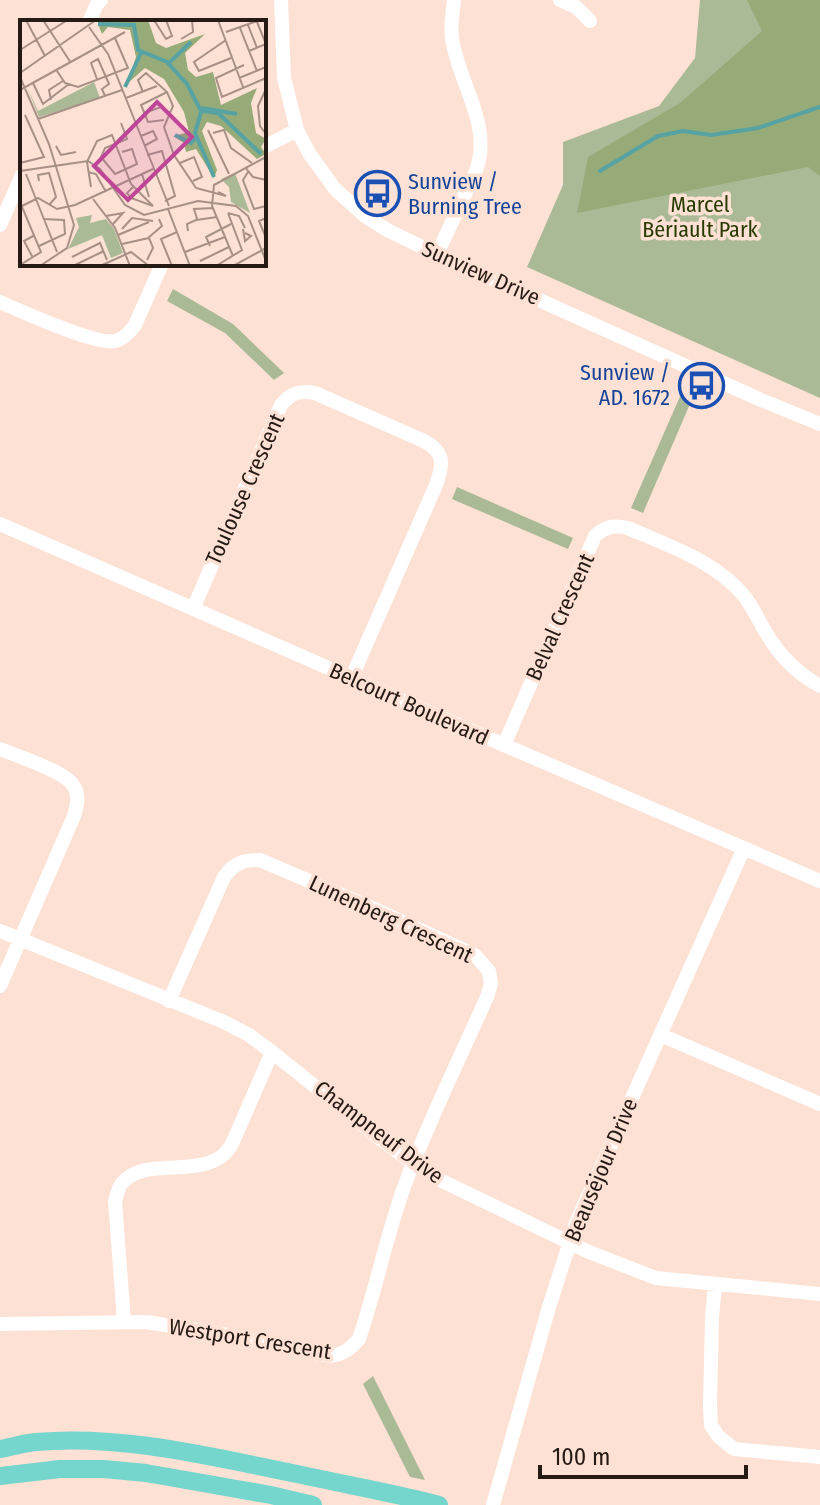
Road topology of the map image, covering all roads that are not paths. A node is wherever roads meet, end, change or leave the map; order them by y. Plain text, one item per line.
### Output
1 (101, 0) edge
2 (281, 0) edge
3 (454, 0) edge
4 (560, 0) edge
5 (90, 20) edge
6 (590, 21) dead end
7 (297, 130) junction
8 (266, 146) edge
9 (20, 180) edge
10 (0, 225) edge
11 (437, 254) junction
12 (161, 266) edge
13 (0, 302) edge
14 (820, 424) edge
15 (0, 524) edge
16 (193, 609) junction
17 (351, 679) junction
18 (820, 686) edge
19 (504, 745) junction
20 (0, 749) edge
21 (744, 848) junction
22 (820, 881) edge
23 (0, 931) edge
24 (21, 939) junction
25 (0, 986) edge
26 (169, 1001) junction
27 (661, 1035) junction
28 (272, 1052) junction
29 (820, 1104) edge
30 (414, 1164) junction
31 (569, 1242) junction
32 (715, 1285) junction
33 (820, 1294) edge
34 (124, 1321) junction
35 (0, 1324) edge
36 (0, 1449) edge
37 (820, 1457) edge
38 (0, 1476) edge
39 (313, 1505) edge
40 (439, 1505) edge
41 (493, 1505) edge

1 - 5 street
2 - 7 street, Sunview Drive
3 - 11 street
4 - 6 street
7 - 8 street
7 - 11 street, Sunview Drive
9 - 10 street
11 - 14 street, Sunview Drive
12 - 13 street
15 - 16 street, Belcourt Boulevard
16 - 17 street, Belcourt Boulevard
16 - 17 street, Toulouse Crescent
17 - 19 street, Belcourt Boulevard
18 - 19 street, Belval Crescent
19 - 21 street, Belcourt Boulevard
20 - 24 street
21 - 22 street, Belcourt Boulevard
21 - 27 street, Beauséjour Drive
23 - 24 street, Champneuf Drive
24 - 25 street
24 - 26 street, Champneuf Drive
26 - 28 street, Champneuf Drive
26 - 30 street, Lunenberg Crescent
27 - 29 street
27 - 31 street, Beauséjour Drive
28 - 30 street, Champneuf Drive
28 - 34 street
30 - 31 street, Champneuf Drive
30 - 34 street, Westport Crescent
31 - 32 street, Champneuf Drive
31 - 41 street, Beauséjour Drive
32 - 33 street, Champneuf Drive
32 - 37 street
34 - 35 street, Westport Crescent
36 - 40 main road
38 - 39 main road

